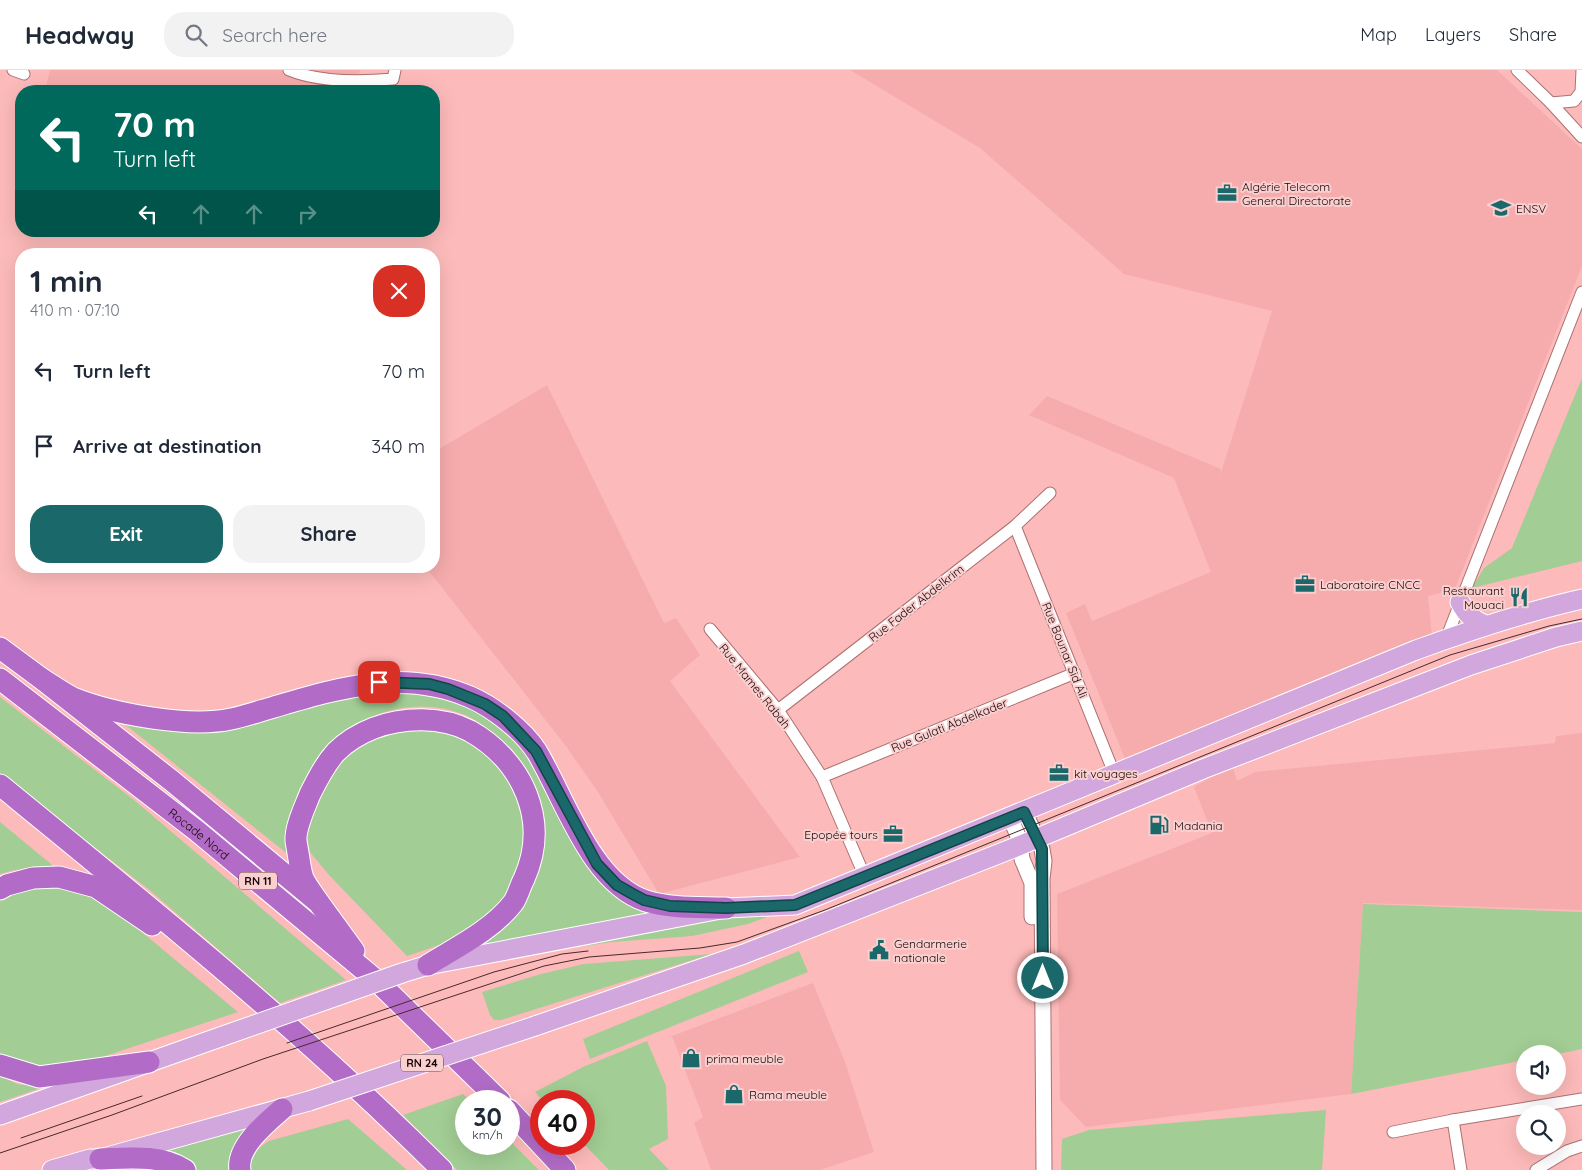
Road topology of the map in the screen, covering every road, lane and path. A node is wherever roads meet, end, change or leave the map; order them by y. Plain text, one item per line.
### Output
1 (13, 70) edge
2 (289, 70) edge
3 (395, 70) edge
4 (1517, 70) edge
5 (1582, 70) edge
6 (24, 74) dead end
7 (1551, 103) junction
8 (1582, 137) edge
9 (1582, 292) edge
10 (1050, 493) dead end
11 (1015, 526) junction
12 (1582, 599) edge
13 (1460, 602) junction
14 (1485, 625) junction
15 (710, 630) dead end
16 (1582, 631) edge
17 (1446, 639) junction
18 (0, 648) edge
19 (1075, 673) junction
20 (0, 678) edge
21 (42, 679) junction
22 (778, 710) junction
23 (1114, 773) junction
24 (822, 777) junction
25 (0, 785) edge
26 (1017, 814) junction
27 (1029, 842) junction
28 (865, 877) junction
29 (0, 889) edge
30 (319, 904) junction
31 (726, 908) junction
32 (428, 965) junction
33 (371, 976) junction
34 (254, 995) junction
35 (150, 1062) junction
36 (0, 1065) edge
37 (489, 1090) edge
38 (1582, 1099) edge
39 (282, 1109) junction
40 (0, 1115) edge
41 (1453, 1120) junction
42 (520, 1122) edge
43 (397, 1125) junction
44 (1393, 1132) dead end
45 (1582, 1146) edge
46 (100, 1159) junction
47 (1040, 1165) edge
48 (52, 1170) edge
49 (185, 1170) edge
50 (240, 1170) edge
51 (436, 1170) edge
52 (442, 1170) edge
53 (565, 1170) edge
54 (1461, 1170) edge
55 (1536, 1170) edge

1 - 6 street
2 - 3 street
4 - 7 street
5 - 7 street
7 - 8 street
9 - 13 street
10 - 11 street, Rue Fader Abdelkrim
11 - 19 street, Rue Bounar Sid Ali
11 - 22 street, Rue Fader Abdelkrim
12 - 14 main road
13 - 14 main road
13 - 17 street
14 - 17 main road
15 - 22 street, Rue Mames Rabah
16 - 27 main road, RN 24
17 - 23 main road
18 - 21 highway
19 - 23 street, Rue Bounar Sid Ali
19 - 24 street, Rue Gulati Abdelkader
20 - 33 highway, Rocade Nord / RN 11
21 - 30 highway
21 - 31 highway
22 - 24 street, Rue Mames Rabah
23 - 26 main road
24 - 28 street, Rue Mames Rabah
25 - 34 highway
26 - 27 street
26 - 28 main road
27 - 39 main road, RN 24, bridge
27 - 47 street
27 - 47 street
28 - 31 main road
29 - 34 highway
30 - 32 highway
30 - 33 highway
31 - 32 main road
32 - 35 main road, bridge
33 - 37 highway, Rocade Nord / RN 11
34 - 43 highway
35 - 36 highway
35 - 40 main road
38 - 41 street
39 - 46 main road, RN 24
39 - 50 highway
41 - 44 street
41 - 54 street
42 - 53 highway
43 - 51 highway
43 - 52 highway
45 - 55 street
46 - 48 main road, RN 24
46 - 49 highway

